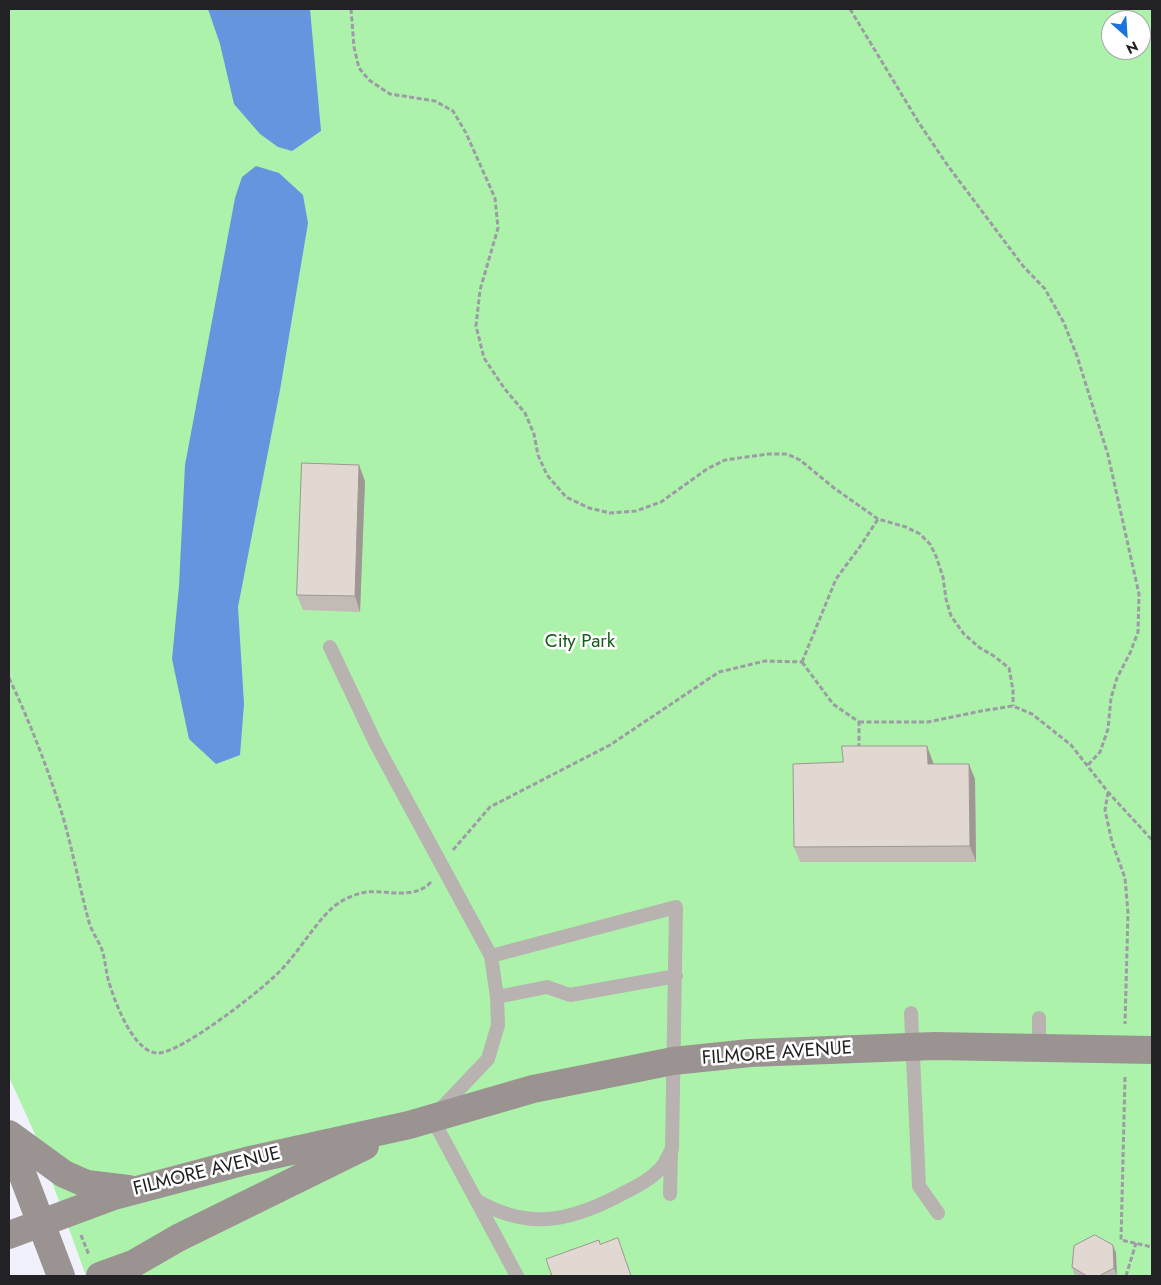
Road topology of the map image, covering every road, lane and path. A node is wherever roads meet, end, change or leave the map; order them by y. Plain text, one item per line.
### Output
1 (351, 9) edge
2 (850, 9) edge
3 (878, 519) junction
4 (330, 647) dead end
5 (802, 662) junction
6 (9, 678) edge
7 (1013, 706) junction
8 (859, 722) junction
9 (859, 751) edge
10 (1088, 766) junction
11 (1108, 792) junction
12 (1152, 840) edge
13 (441, 863) junction
14 (491, 956) junction
15 (676, 976) junction
16 (497, 998) junction
17 (911, 1013) dead end
18 (1039, 1018) dead end
19 (1125, 1024) dead end
20 (1039, 1047) junction
21 (911, 1048) junction
22 (1152, 1050) edge
23 (673, 1061) junction
24 (1125, 1077) dead end
25 (420, 1121) junction
26 (9, 1134) edge
27 (9, 1139) edge
28 (672, 1149) junction
29 (134, 1190) junction
30 (670, 1194) dead end
31 (476, 1200) junction
32 (938, 1213) dead end
33 (41, 1223) junction
34 (80, 1232) dead end
35 (9, 1235) edge
36 (170, 1243) junction
37 (1136, 1243) junction
38 (1152, 1247) edge
39 (95, 1267) edge
40 (61, 1276) edge
41 (141, 1276) edge
42 (517, 1276) edge
43 (1126, 1276) edge

1 - 3 path
2 - 10 path
3 - 5 path
3 - 7 path
4 - 13 lane
5 - 8 path
5 - 13 path
6 - 13 path
7 - 8 path
7 - 10 path
8 - 9 path
10 - 11 path
11 - 12 path
11 - 19 path
13 - 14 lane
14 - 15 lane
14 - 16 lane
15 - 16 lane
15 - 23 lane
16 - 25 lane
17 - 21 lane
18 - 20 lane
20 - 21 street, FILMORE AVENUE
20 - 22 street, FILMORE AVENUE
21 - 23 street, FILMORE AVENUE
21 - 32 lane
23 - 25 street, FILMORE AVENUE
23 - 28 lane
24 - 37 path
25 - 29 street, FILMORE AVENUE
25 - 31 lane
25 - 36 street, FILMORE AVENUE
26 - 29 street
27 - 33 street
28 - 30 lane
28 - 31 lane
29 - 33 street, FILMORE AVENUE
31 - 42 lane
33 - 35 street, FILMORE AVENUE
33 - 40 street
34 - 39 path
36 - 39 street, FILMORE AVENUE
36 - 41 street
37 - 38 path
37 - 43 path

